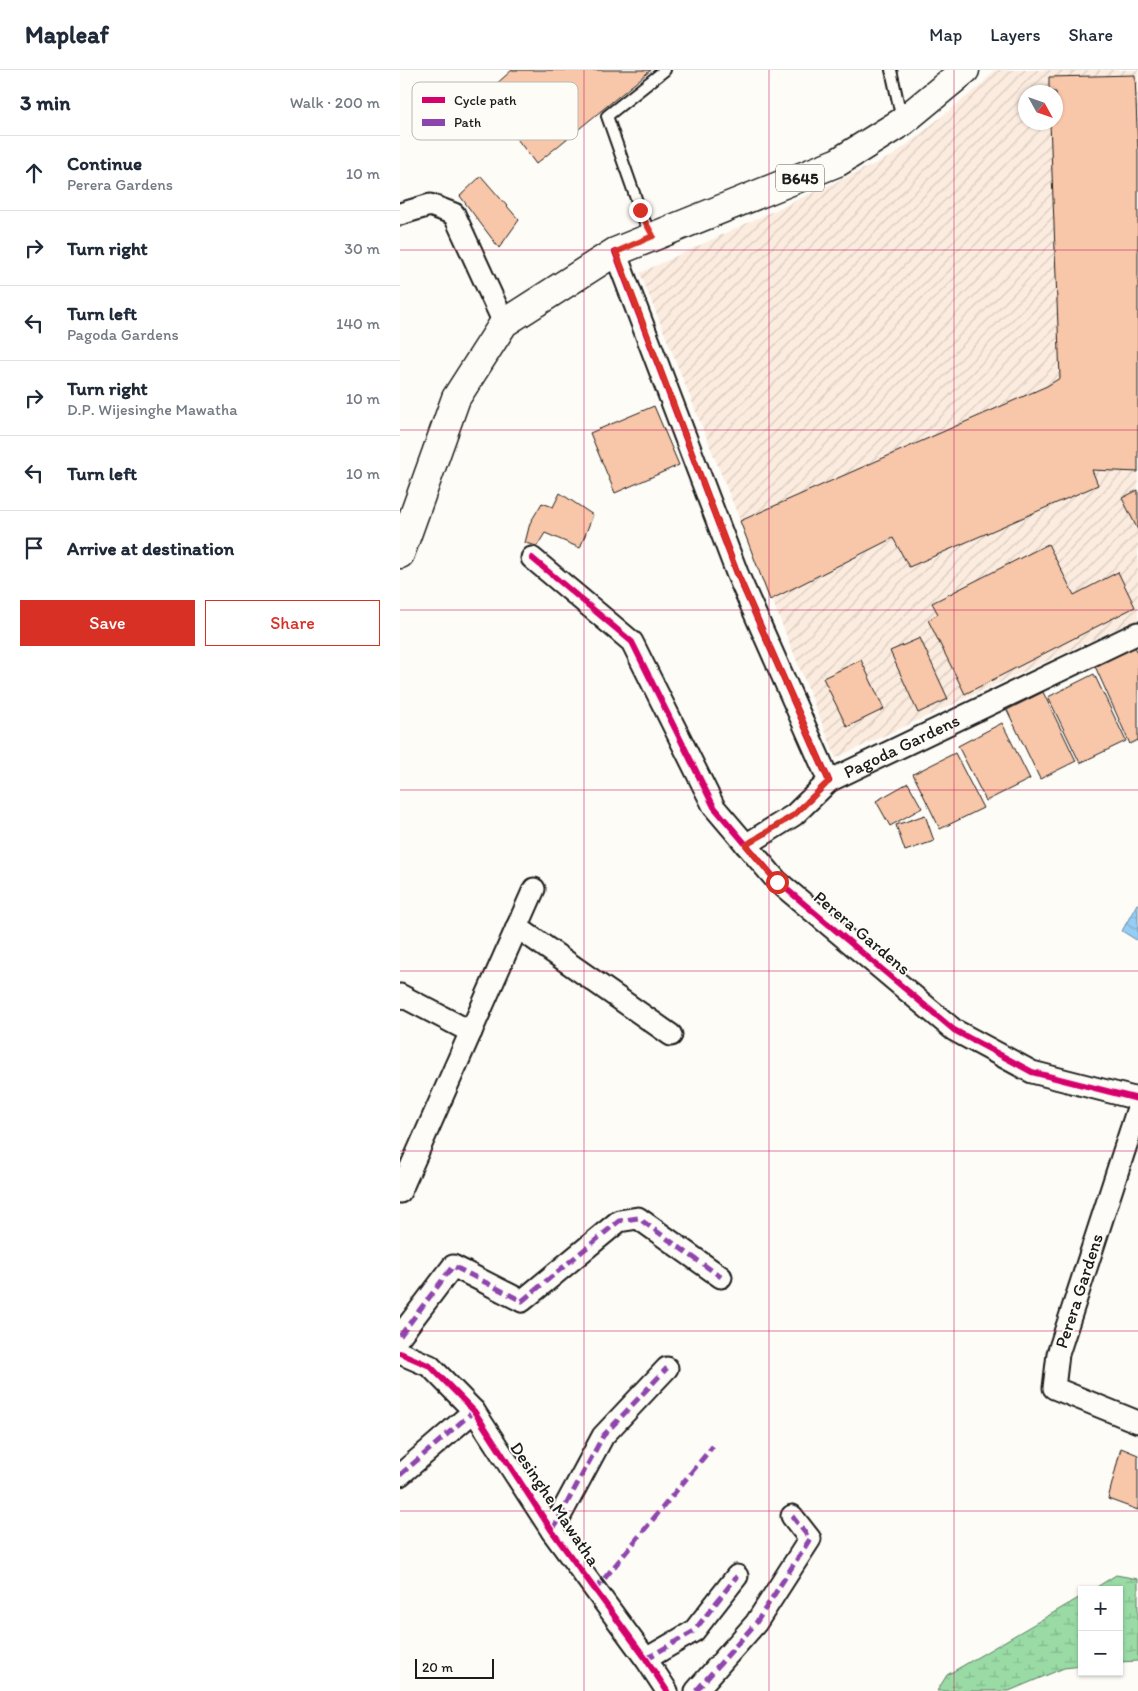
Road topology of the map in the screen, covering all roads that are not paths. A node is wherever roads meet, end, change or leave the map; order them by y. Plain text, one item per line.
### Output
1 (666, 70) edge
2 (891, 70) edge
3 (965, 70) edge
4 (902, 122) junction
5 (400, 214) edge
6 (653, 236) junction
7 (616, 252) junction
8 (504, 323) junction
9 (400, 554) edge
10 (532, 558) dead end
11 (1138, 633) edge
12 (829, 781) junction
13 (746, 845) junction
14 (534, 889) dead end
15 (517, 927) junction
16 (400, 995) edge
17 (471, 1032) junction
18 (671, 1035) dead end
19 (1138, 1099) edge
20 (1138, 1108) edge
21 (400, 1192) edge
22 (721, 1277) dead end
23 (400, 1336) edge
24 (400, 1353) edge
25 (667, 1368) dead end
26 (474, 1411) junction
27 (1138, 1422) edge
28 (400, 1475) edge
29 (792, 1516) dead end
30 (552, 1530) junction
31 (737, 1576) dead end
32 (646, 1659) junction
33 (667, 1691) edge
34 (696, 1691) edge

1 - 6 lane
2 - 4 lane
3 - 4 main road, B645
4 - 6 main road, B645
5 - 8 street
6 - 7 main road, B645
7 - 8 main road, B645
7 - 12 street, Pagoda Gardens
8 - 9 main road, B645
10 - 13 street, Perera Gardens
11 - 12 street, Pagoda Gardens
12 - 13 street
13 - 19 street, Perera Gardens
14 - 15 street
15 - 17 street
15 - 18 street
16 - 17 street
17 - 21 street
20 - 27 street, Perera Gardens
22 - 23 street
24 - 26 street, Desinghe Mawatha
25 - 30 street
26 - 28 street
26 - 30 street, Desinghe Mawatha
29 - 34 street
30 - 32 street, Desinghe Mawatha
31 - 32 street
32 - 33 street, Desinghe Mawatha

